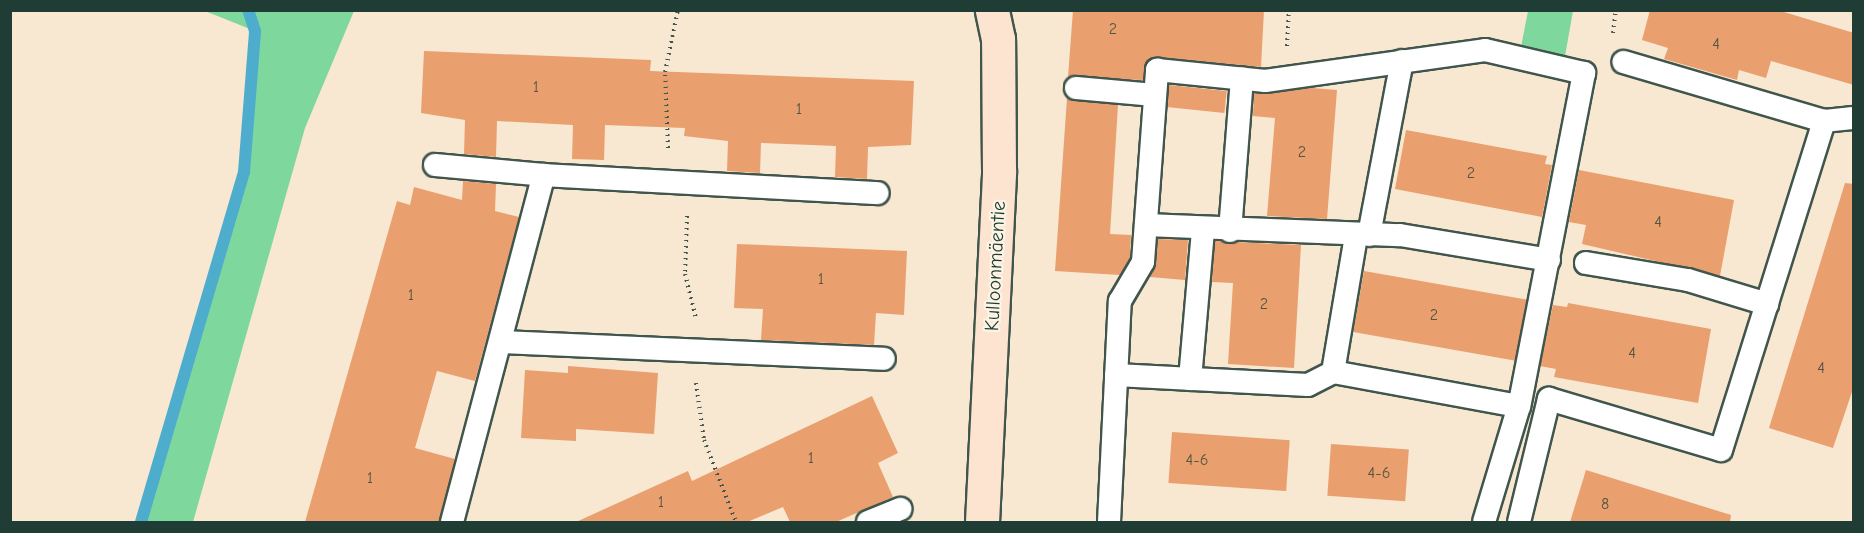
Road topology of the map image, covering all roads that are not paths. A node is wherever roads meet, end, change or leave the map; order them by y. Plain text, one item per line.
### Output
1 (992, 10) edge
2 (1402, 62) junction
3 (1624, 62) dead end
4 (1242, 78) junction
5 (1076, 88) dead end
6 (1155, 95) junction
7 (1854, 118) edge
8 (1824, 121) junction
9 (435, 165) dead end
10 (544, 175) junction
11 (878, 193) dead end
12 (1146, 225) junction
13 (1203, 229) junction
14 (1230, 231) junction
15 (1362, 235) junction
16 (1550, 260) junction
17 (1586, 263) dead end
18 (1767, 304) junction
19 (501, 342) junction
20 (884, 359) dead end
21 (1333, 372) junction
22 (1116, 375) junction
23 (1190, 379) junction
24 (1520, 406) junction
25 (901, 509) dead end
26 (452, 522) edge
27 (868, 522) edge
28 (982, 522) edge
29 (1109, 522) edge
30 (1484, 522) edge
31 (1519, 522) edge

1 - 28 street, Kulloonmäentie
2 - 4 lane
2 - 15 lane
2 - 16 lane
3 - 8 lane
4 - 6 lane
4 - 14 lane
5 - 6 lane
6 - 12 lane
7 - 8 lane
8 - 18 lane
9 - 10 lane
10 - 11 lane
10 - 19 lane
12 - 13 lane
12 - 22 lane
13 - 14 lane
13 - 23 lane
14 - 15 lane
15 - 16 lane
15 - 21 lane
16 - 24 lane
17 - 18 lane
18 - 31 lane
19 - 20 lane
19 - 26 lane
21 - 23 lane
21 - 24 lane
22 - 23 lane
22 - 29 lane
24 - 30 lane
25 - 27 lane

